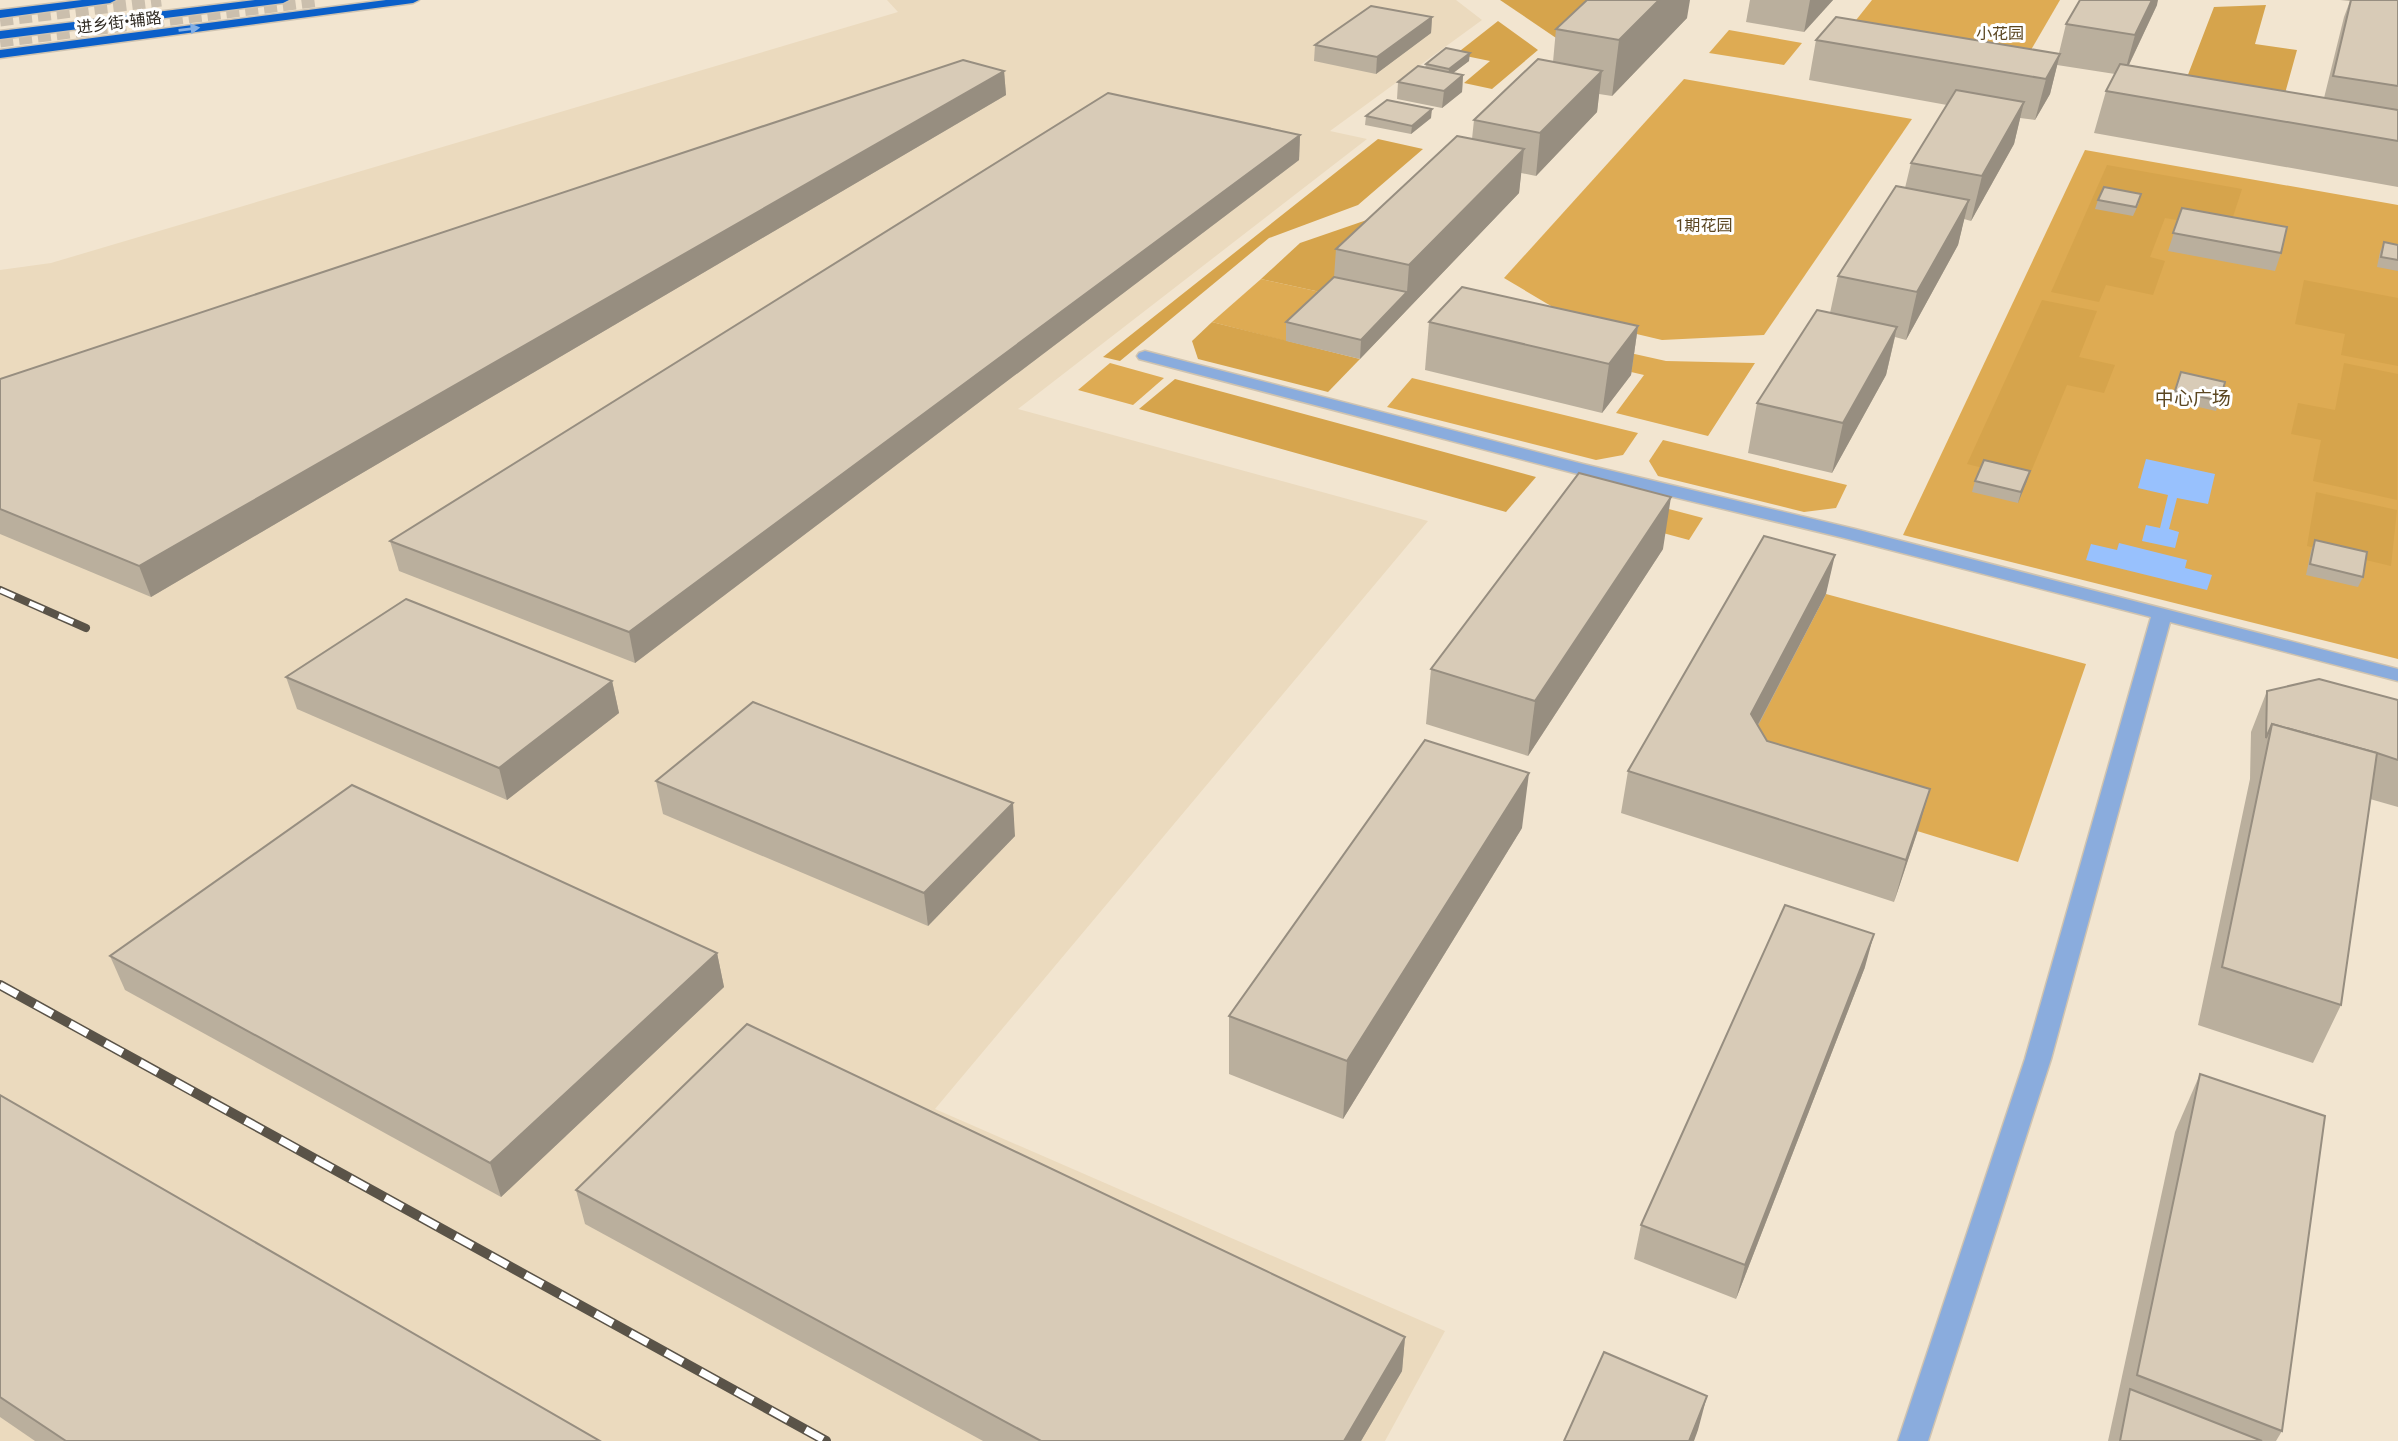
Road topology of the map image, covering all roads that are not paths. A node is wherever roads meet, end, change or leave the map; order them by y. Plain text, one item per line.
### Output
1 (110, 0) edge
2 (219, 0) edge
3 (283, 0) edge
4 (413, 0) edge
5 (0, 14) edge
6 (0, 27) edge
7 (0, 35) edge
8 (0, 54) edge
9 (1145, 356) dead end
10 (2162, 614) junction
11 (2398, 675) edge
12 (1913, 1441) edge

1 - 5 highway
2 - 6 highway
3 - 7 highway
8 -> 4 highway, 进乡街•辅路
9 - 10 street
10 - 11 street
10 - 12 street

